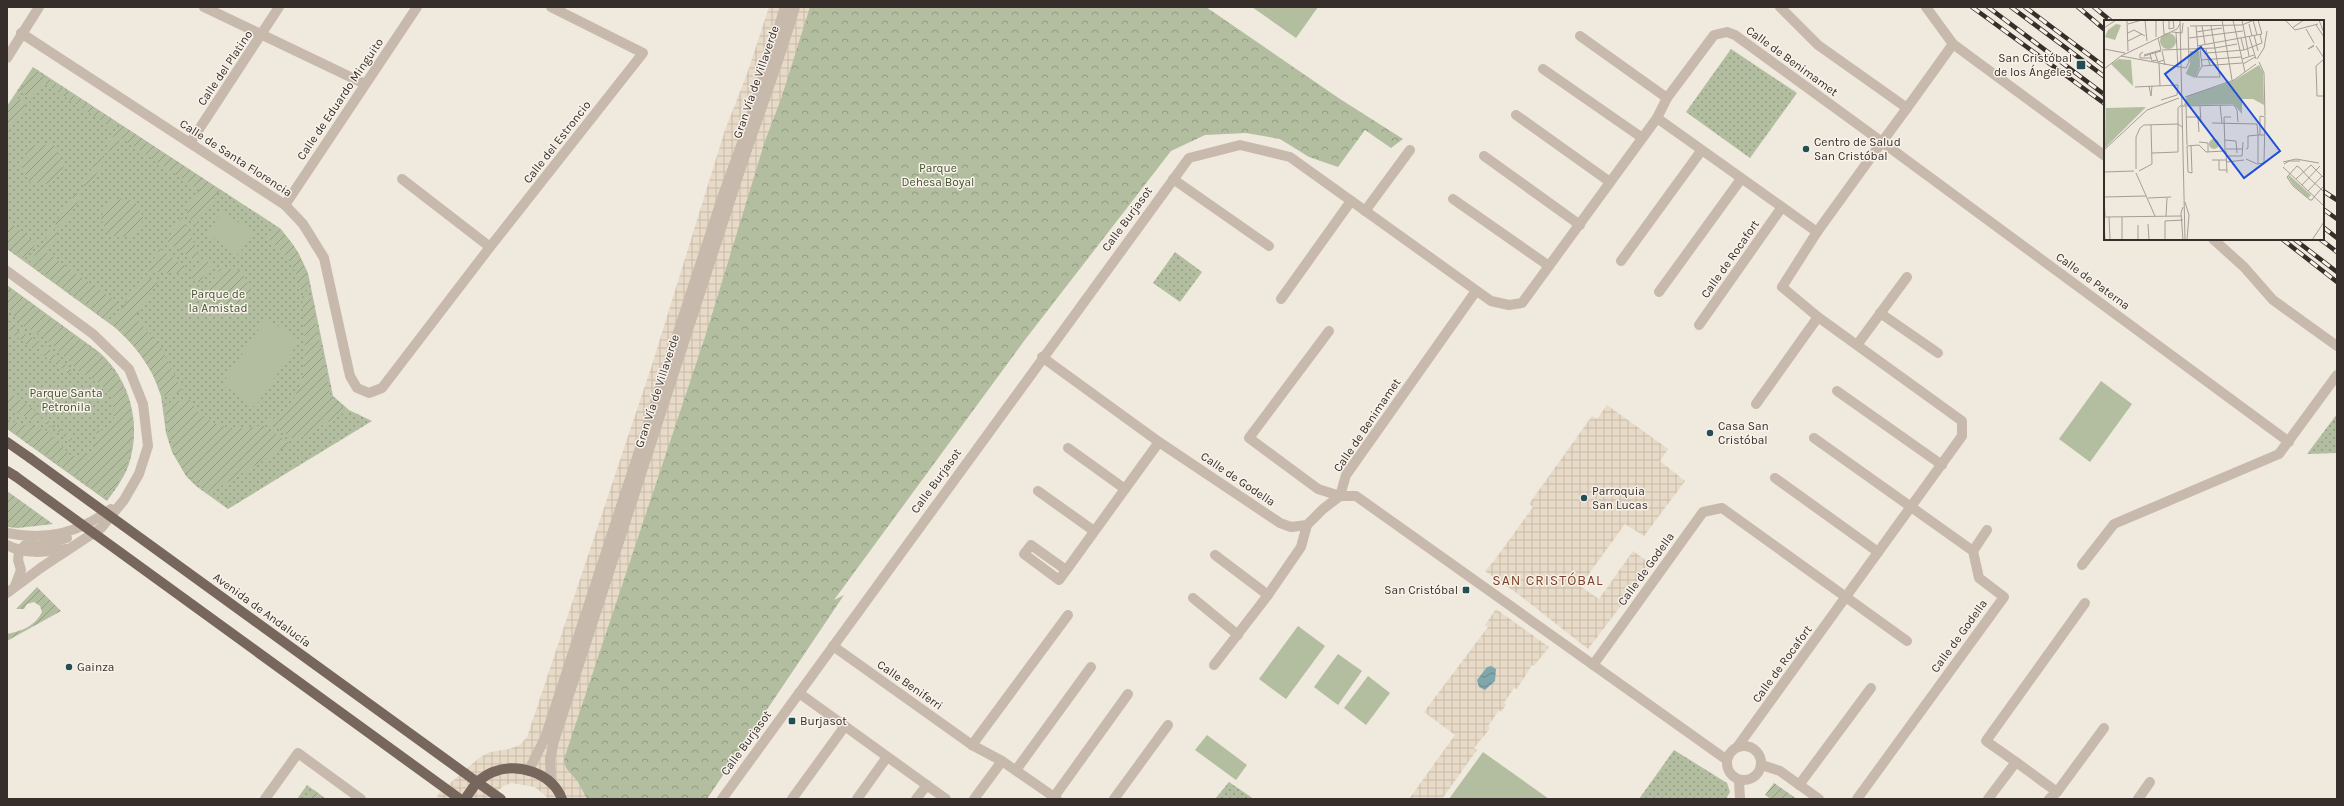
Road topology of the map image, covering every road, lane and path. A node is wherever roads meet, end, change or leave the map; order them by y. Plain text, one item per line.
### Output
1 (39, 7) edge
2 (204, 7) edge
3 (279, 7) edge
4 (417, 7) edge
5 (551, 7) edge
6 (785, 7) edge
7 (795, 7) edge
8 (1780, 7) edge
9 (1926, 7) edge
10 (21, 33) junction
11 (263, 34) junction
12 (1580, 36) dead end
13 (1953, 44) junction
14 (7, 58) edge
15 (1543, 69) dead end
16 (365, 84) junction
17 (1667, 98) junction
18 (1907, 108) junction
19 (1516, 115) dead end
20 (1657, 118) junction
21 (1641, 138) junction
22 (1882, 142) junction
23 (190, 143) junction
24 (1410, 150) dead end
25 (1701, 151) junction
26 (2104, 155) edge
27 (1484, 156) dead end
28 (402, 178) dead end
29 (1741, 178) junction
30 (1173, 179) junction
31 (1610, 182) junction
32 (1453, 199) dead end
33 (1351, 201) junction
34 (285, 205) junction
35 (1782, 207) junction
36 (1365, 211) junction
37 (1580, 225) junction
38 (1817, 232) junction
39 (2214, 240) edge
40 (1269, 246) dead end
41 (490, 247) junction
42 (1621, 261) dead end
43 (1549, 266) junction
44 (7, 271) edge
45 (1907, 276) dead end
46 (1476, 291) junction
47 (1659, 292) dead end
48 (1280, 299) dead end
49 (1880, 312) junction
50 (1818, 317) junction
51 (1699, 325) dead end
52 (1329, 332) dead end
53 (1857, 345) junction
54 (2337, 346) edge
55 (1938, 353) dead end
56 (1042, 357) junction
57 (2337, 376) edge
58 (382, 388) joint
59 (1836, 391) dead end
60 (1756, 404) dead end
61 (1814, 438) dead end
62 (7, 442) edge
63 (1159, 442) junction
64 (2289, 442) junction
65 (1068, 448) dead end
66 (1942, 465) junction
67 (11, 473) edge
68 (1775, 478) dead end
69 (1125, 489) junction
70 (1038, 491) dead end
71 (1340, 496) junction
72 (124, 500) junction
73 (1911, 507) junction
74 (94, 522) junction
75 (1307, 525) junction
76 (1987, 530) dead end
77 (1094, 531) junction
78 (7, 533) edge
79 (25, 536) junction
80 (7, 546) edge
81 (41, 549) junction
82 (70, 549) junction
83 (1973, 551) junction
84 (19, 552) junction
85 (1878, 552) junction
86 (1215, 555) dead end
87 (2082, 565) dead end
88 (42, 567) junction
89 (1066, 570) dead end
90 (11, 590) edge
91 (1268, 595) junction
92 (1846, 597) junction
93 (1192, 598) dead end
94 (2085, 603) dead end
95 (1068, 615) dead end
96 (1238, 635) junction
97 (1907, 641) dead end
98 (833, 646) junction
99 (1214, 664) dead end
100 (1593, 665) junction
101 (1091, 667) dead end
102 (1871, 688) dead end
103 (799, 693) junction
104 (1128, 694) dead end
105 (1168, 725) dead end
106 (845, 726) junction
107 (2104, 728) dead end
108 (972, 745) junction
109 (1738, 746) junction
110 (887, 757) junction
111 (1727, 760) junction
112 (1002, 761) junction
113 (2016, 762) junction
114 (1762, 765) junction
115 (529, 770) junction
116 (1016, 770) junction
117 (1739, 781) junction
118 (478, 782) junction
119 (2150, 782) dead end
120 (551, 783) junction
121 (926, 785) junction
122 (1799, 785) junction
123 (2057, 792) junction
124 (977, 798) edge
125 (1056, 798) edge
126 (266, 799) edge
127 (361, 799) edge
128 (460, 799) edge
129 (465, 799) edge
130 (501, 799) edge
131 (562, 799) edge
132 (722, 799) edge
133 (792, 799) edge
134 (857, 799) edge
135 (916, 799) edge
136 (946, 799) edge
137 (1114, 799) edge
138 (1740, 799) edge
139 (1819, 799) edge
140 (1857, 799) edge
141 (1988, 799) edge
142 (2049, 799) edge
143 (2138, 799) edge

1 - 10 street
2 - 11 street
3 - 11 street, Calle del Platino
4 - 16 street, Calle de Eduardo Minguito
5 - 41 street, Calle del Estroncio
6 - 115 street, Gran Vía de Villaverde, bridge
7 - 120 street, Gran Vía de Villaverde, bridge
8 - 18 street
9 - 13 street
10 - 14 street
10 - 23 street, Calle de Santa Florencia
11 - 16 street
11 - 23 street, Calle del Platino
12 - 17 street
13 - 18 street
13 - 26 street
15 - 21 street
16 - 34 street, Calle de Eduardo Minguito
17 - 20 street, Calle de Benimamet
17 - 22 street, Calle de Benimamet
18 - 22 street
19 - 31 street
20 - 21 street, Calle de Benimamet
20 - 25 street
21 - 31 street, Calle de Benimamet
22 - 38 street, Calle de Rocafort
22 - 64 street, Calle de Paterna
23 - 34 street, Calle de Santa Florencia
24 - 36 street
25 - 29 street
25 - 42 street
27 - 37 street
28 - 41 street
29 - 35 street
29 - 47 street
30 - 33 street, Calle Burjasot
30 - 40 street
30 - 56 street, Calle Burjasot
31 - 37 street, Calle de Benimamet
32 - 43 street
33 - 36 street, Calle Burjasot
33 - 48 street
34 - 58 street, Calle de Santa Florencia
35 - 38 street
35 - 51 street, Calle de Rocafort
36 - 46 street, Calle Burjasot
37 - 43 street, Calle de Benimamet
38 - 50 street, Calle de Rocafort
39 - 54 street
41 - 58 street, Calle del Estroncio
43 - 46 street, Calle de Benimamet
44 - 72 street
45 - 49 street
46 - 71 street, Calle de Benimamet
49 - 53 street
49 - 55 street
50 - 53 street, Calle de Rocafort
50 - 60 street
52 - 71 street
53 - 66 street, Calle de Rocafort
56 - 63 street, Calle de Godella
56 - 98 street, Calle Burjasot
57 - 64 street
59 - 66 street
61 - 73 street
62 - 118 main road, Avenida de Andalucía, bridge
63 - 69 street
63 - 75 street, Calle de Godella
64 - 87 street
65 - 69 street
66 - 73 street, Calle de Rocafort
67 - 128 main road, bridge
68 - 85 street
69 - 77 street
70 - 77 street
71 - 75 street
71 - 100 street
72 - 74 street
72 - 82 street
73 - 83 street
73 - 85 street, Calle de Rocafort
74 - 79 street
74 - 81 street
75 - 91 street
76 - 83 street
77 - 89 street
78 - 79 street
79 - 81 street
80 - 84 street
81 - 82 street
81 - 84 street
81 - 88 street
82 - 88 street
83 - 140 street, Calle de Godella
84 - 90 street
85 - 92 street, Calle de Rocafort
86 - 91 street
88 - 90 street
91 - 96 street
92 - 97 street
92 - 100 street, Calle de Godella
92 - 109 street, Calle de Rocafort
93 - 96 street
94 - 113 street
95 - 108 street
96 - 99 street
98 - 103 street, Calle Burjasot
98 - 108 street, Calle Beniferri
100 - 111 street
101 - 116 street
102 - 122 street
103 - 106 street
103 - 132 street, Calle Burjasot
104 - 125 street, Calle Beniferri
105 - 137 street
106 - 110 street
106 - 133 street
107 - 123 street
108 - 112 street, Calle Beniferri
109 - 111 street
109 - 114 street
110 - 121 street
110 - 134 street
111 - 117 street
112 - 116 street, Calle Beniferri
112 - 124 street
113 - 123 street
113 - 141 street
114 - 117 street
114 - 122 street
115 - 118 main road, bridge
115 - 120 main road, bridge
116 - 125 street, Calle Beniferri
117 - 138 street
118 - 129 main road
118 - 130 main road, Avenida de Andalucía
119 - 143 street
120 - 131 main road, bridge
121 - 135 street
121 - 136 street
122 - 139 street
123 - 142 street
126 - 127 street

